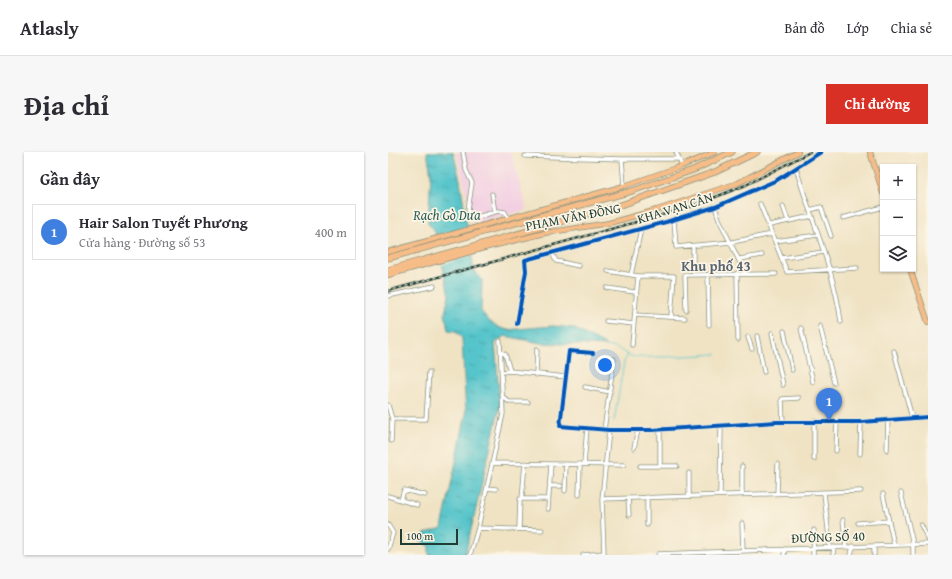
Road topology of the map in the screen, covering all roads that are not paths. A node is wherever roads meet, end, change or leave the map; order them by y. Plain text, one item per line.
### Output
1 (463, 152) edge
2 (546, 152) edge
3 (676, 152) edge
4 (715, 152) edge
5 (732, 152) edge
6 (757, 152) edge
7 (798, 152) edge
8 (821, 152) edge
9 (870, 152) edge
10 (525, 156) dead end
11 (547, 157) junction
12 (622, 159) junction
13 (679, 159) junction
14 (682, 166) junction
15 (796, 168) junction
16 (880, 184) edge
17 (624, 186) junction
18 (492, 194) dead end
19 (760, 204) dead end
20 (783, 206) dead end
21 (715, 207) junction
22 (880, 208) edge
23 (810, 210) junction
24 (495, 212) junction
25 (812, 216) junction
26 (508, 218) junction
27 (843, 218) dead end
28 (674, 220) junction
29 (788, 221) junction
30 (770, 225) junction
31 (641, 229) junction
32 (479, 230) junction
33 (772, 234) junction
34 (818, 235) junction
35 (831, 236) dead end
36 (516, 240) junction
37 (494, 241) junction
38 (775, 241) junction
39 (731, 242) junction
40 (424, 245) junction
41 (483, 246) junction
42 (693, 246) junction
43 (388, 252) edge
44 (824, 252) junction
45 (552, 253) junction
46 (762, 255) dead end
47 (388, 258) edge
48 (782, 258) junction
49 (740, 259) junction
50 (428, 261) junction
51 (580, 266) dead end
52 (857, 268) dead end
53 (830, 269) junction
54 (388, 270) edge
55 (608, 271) dead end
56 (693, 271) dead end
57 (911, 272) edge
58 (737, 273) junction
59 (745, 273) junction
60 (776, 274) dead end
61 (388, 275) edge
62 (708, 275) junction
63 (631, 276) junction
64 (638, 276) junction
65 (434, 286) dead end
66 (607, 288) dead end
67 (635, 292) junction
68 (388, 296) edge
69 (686, 310) dead end
70 (635, 315) junction
71 (671, 317) junction
72 (686, 318) dead end
73 (606, 321) dead end
74 (841, 322) dead end
75 (928, 322) edge
76 (517, 324) dead end
77 (634, 324) junction
78 (709, 325) dead end
79 (820, 326) dead end
80 (801, 328) dead end
81 (784, 331) dead end
82 (772, 333) dead end
83 (757, 336) dead end
84 (748, 337) dead end
85 (738, 340) dead end
86 (500, 341) dead end
87 (632, 345) dead end
88 (752, 349) dead end
89 (537, 350) dead end
90 (894, 351) dead end
91 (501, 352) junction
92 (592, 353) dead end
93 (614, 360) dead end
94 (792, 370) dead end
95 (510, 371) junction
96 (430, 372) dead end
97 (502, 372) junction
98 (764, 372) dead end
99 (536, 375) junction
100 (566, 377) junction
101 (813, 382) dead end
102 (834, 384) dead end
103 (783, 385) dead end
104 (585, 387) dead end
105 (610, 392) junction
106 (503, 397) junction
107 (799, 398) dead end
108 (528, 402) dead end
109 (388, 405) edge
110 (928, 417) edge
111 (912, 418) junction
112 (392, 419) junction
113 (888, 420) junction
114 (814, 421) junction
115 (783, 422) junction
116 (837, 422) junction
117 (861, 422) junction
118 (721, 426) junction
119 (587, 428) junction
120 (606, 430) junction
121 (638, 430) junction
122 (660, 430) junction
123 (391, 441) dead end
124 (634, 448) dead end
125 (887, 450) dead end
126 (836, 451) dead end
127 (860, 454) dead end
128 (814, 459) dead end
129 (493, 463) junction
130 (524, 463) junction
131 (552, 464) junction
132 (566, 464) junction
133 (582, 464) junction
134 (605, 464) junction
135 (778, 464) dead end
136 (624, 465) dead end
137 (640, 466) dead end
138 (660, 466) junction
139 (677, 466) dead end
140 (742, 466) dead end
141 (689, 473) dead end
142 (550, 486) junction
143 (561, 486) dead end
144 (487, 488) junction
145 (496, 489) dead end
146 (565, 491) dead end
147 (861, 491) dead end
148 (824, 493) junction
149 (901, 493) dead end
150 (777, 494) junction
151 (883, 494) dead end
152 (425, 495) dead end
153 (578, 495) dead end
154 (720, 495) junction
155 (742, 495) junction
156 (388, 496) edge
157 (689, 496) junction
158 (647, 497) junction
159 (628, 498) junction
160 (522, 499) junction
161 (548, 499) junction
162 (602, 499) junction
163 (401, 500) junction
164 (417, 505) dead end
165 (548, 509) dead end
166 (628, 515) dead end
167 (843, 520) dead end
168 (889, 521) junction
169 (742, 523) dead end
170 (858, 523) dead end
171 (388, 525) edge
172 (647, 525) dead end
173 (921, 525) dead end
174 (478, 528) junction
175 (519, 528) dead end
176 (542, 530) dead end
177 (814, 530) dead end
178 (928, 539) edge
179 (914, 544) junction
180 (928, 544) edge
181 (894, 545) junction
182 (852, 546) junction
183 (874, 546) junction
184 (832, 547) junction
185 (846, 547) junction
186 (814, 548) junction
187 (388, 549) edge
188 (776, 549) junction
189 (785, 549) junction
190 (743, 550) junction
191 (705, 553) edge
192 (658, 554) dead end
193 (470, 555) edge
194 (583, 555) edge
195 (773, 555) edge
196 (784, 555) edge
197 (813, 555) edge
198 (833, 555) edge
199 (852, 555) edge
200 (874, 555) edge
201 (913, 555) edge

1 - 24 street
2 - 11 street
3 - 13 street
4 - 14 main road, PHẠM VĂN ĐỒNG
5 - 32 highway, PHẠM VĂN ĐỒNG
6 - 37 highway, PHẠM VĂN ĐỒNG
7 - 36 main road, PHẠM VĂN ĐỒNG
8 - 15 street, KHA VẠN CÂN
9 - 16 main road
10 - 11 street
11 - 12 street
12 - 13 street
12 - 17 street
13 - 14 street
14 - 17 main road, PHẠM VĂN ĐỒNG
15 - 21 street, KHA VẠN CÂN
15 - 23 street
17 - 26 main road, PHẠM VĂN ĐỒNG
18 - 24 street
19 - 30 street
20 - 29 street
21 - 28 street, KHA VẠN CÂN
21 - 39 street
22 - 27 street
23 - 25 street
23 - 35 street
24 - 26 street
25 - 29 street
25 - 34 street
26 - 32 main road, PHẠM VĂN ĐỒNG
28 - 31 street, KHA VẠN CÂN
28 - 42 street
29 - 30 street
30 - 33 street
31 - 45 street, KHA VẠN CÂN
31 - 63 street
32 - 40 highway
33 - 38 street
33 - 39 street
34 - 38 street
34 - 44 street
36 - 37 main road
36 - 41 main road, PHẠM VĂN ĐỒNG
37 - 41 highway, PHẠM VĂN ĐỒNG
38 - 48 street
39 - 42 street
39 - 49 street
40 - 43 main road
40 - 47 highway
41 - 50 highway, PHẠM VĂN ĐỒNG
42 - 56 street
44 - 48 street
44 - 53 street
45 - 51 street
45 - 76 street, KHA VẠN CÂN
46 - 49 street
48 - 53 street
49 - 59 street
50 - 54 highway
50 - 61 main road
52 - 53 street
53 - 74 street
55 - 63 street
57 - 75 main road
58 - 59 street
58 - 62 street
58 - 85 street
59 - 60 street
62 - 69 street
62 - 78 street
63 - 64 street
64 - 67 street
64 - 71 street
65 - 68 street
66 - 67 street
67 - 70 street
70 - 71 street
70 - 77 street
71 - 72 street
73 - 77 street
77 - 87 street
79 - 102 street
80 - 101 street
81 - 94 street
82 - 103 street
83 - 98 street
84 - 88 street
86 - 91 street
89 - 99 street
90 - 111 street
91 - 95 street
91 - 97 street
92 - 100 street
93 - 105 street
95 - 97 street
95 - 99 street
96 - 112 street
97 - 106 street
99 - 100 street
100 - 119 street
104 - 105 street
105 - 120 street
106 - 108 street
106 - 129 street
107 - 115 street
109 - 112 street
110 - 111 street
111 - 113 street
112 - 123 street
113 - 117 street
113 - 125 street
114 - 115 street
114 - 116 street
114 - 128 street
115 - 118 street
116 - 117 street
116 - 126 street
117 - 127 street
118 - 122 street
118 - 154 street
119 - 120 street
119 - 133 street
120 - 121 street
120 - 134 street
121 - 122 street
121 - 124 street
122 - 138 street
129 - 130 street
129 - 144 street
130 - 131 street
130 - 160 street
131 - 132 street
131 - 142 street
132 - 133 street
132 - 146 street
133 - 134 street
133 - 153 street
134 - 136 street
134 - 162 street
135 - 150 street
137 - 138 street
138 - 139 street
140 - 155 street
141 - 157 street
142 - 143 street
142 - 161 street
144 - 145 street
144 - 174 street
147 - 148 street
148 - 150 street
148 - 184 street
149 - 179 street
150 - 155 street
151 - 168 street
152 - 163 street
154 - 155 street
154 - 157 street
156 - 163 street
157 - 158 street
158 - 159 street
158 - 172 street
159 - 162 street
159 - 166 street
160 - 161 street
160 - 175 street
161 - 165 street
162 - 194 street
163 - 164 street
167 - 185 street
168 - 170 street
168 - 181 street
169 - 190 street
171 - 187 street
173 - 178 street
174 - 176 street
174 - 193 street
177 - 186 street
179 - 180 street, ĐƯỜNG SỐ 40
179 - 181 street, ĐƯỜNG SỐ 40
179 - 201 street
181 - 183 street, ĐƯỜNG SỐ 40
182 - 183 street, ĐƯỜNG SỐ 40
182 - 185 street, ĐƯỜNG SỐ 40
182 - 199 street
183 - 200 street
184 - 185 street, ĐƯỜNG SỐ 40
184 - 186 street, ĐƯỜNG SỐ 40
184 - 198 street
186 - 189 street, ĐƯỜNG SỐ 40
186 - 197 street
188 - 189 street, ĐƯỜNG SỐ 40
188 - 190 street, ĐƯỜNG SỐ 40
188 - 195 street
189 - 196 street
190 - 191 street, ĐƯỜNG SỐ 40
191 - 192 street, ĐƯỜNG SỐ 40

